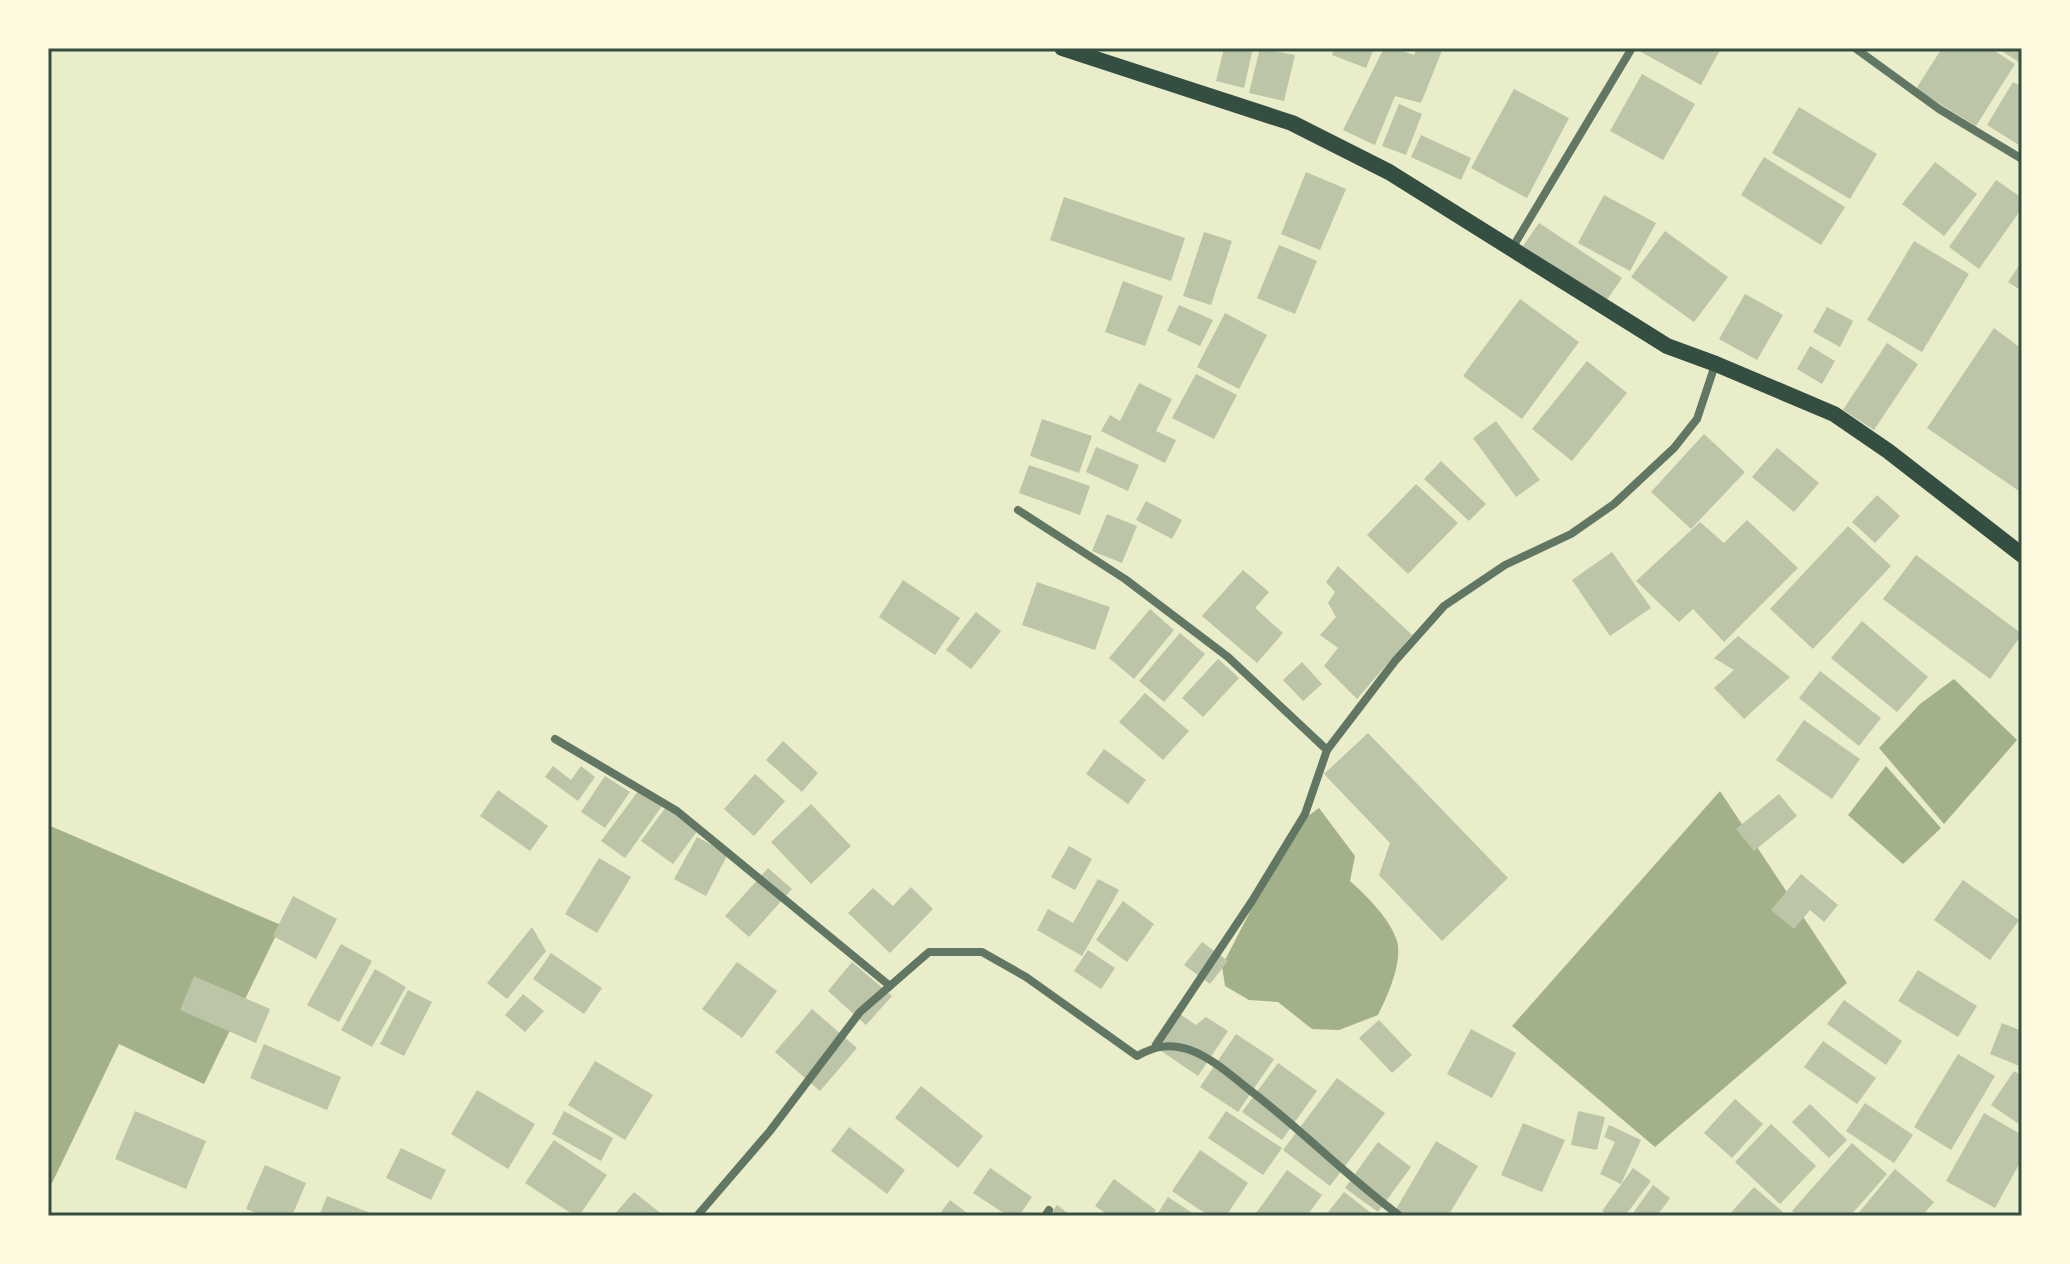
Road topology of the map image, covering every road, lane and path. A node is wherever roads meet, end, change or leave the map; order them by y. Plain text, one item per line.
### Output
1 (1632, 48) edge
2 (1855, 48) edge
3 (1074, 49) edge
4 (2022, 159) edge
5 (1511, 250) junction
6 (1716, 364) junction
7 (1018, 510) dead end
8 (2022, 555) edge
9 (555, 739) dead end
10 (1327, 750) junction
11 (890, 986) junction
12 (1156, 1045) junction
13 (697, 1216) edge
14 (1400, 1216) edge

1 - 5 street
2 - 4 street
3 - 5 main road
5 - 6 main road
6 - 8 main road
6 - 10 street
7 - 10 street
9 - 11 street
10 - 12 street
11 - 12 street
11 - 13 street
12 - 14 street

